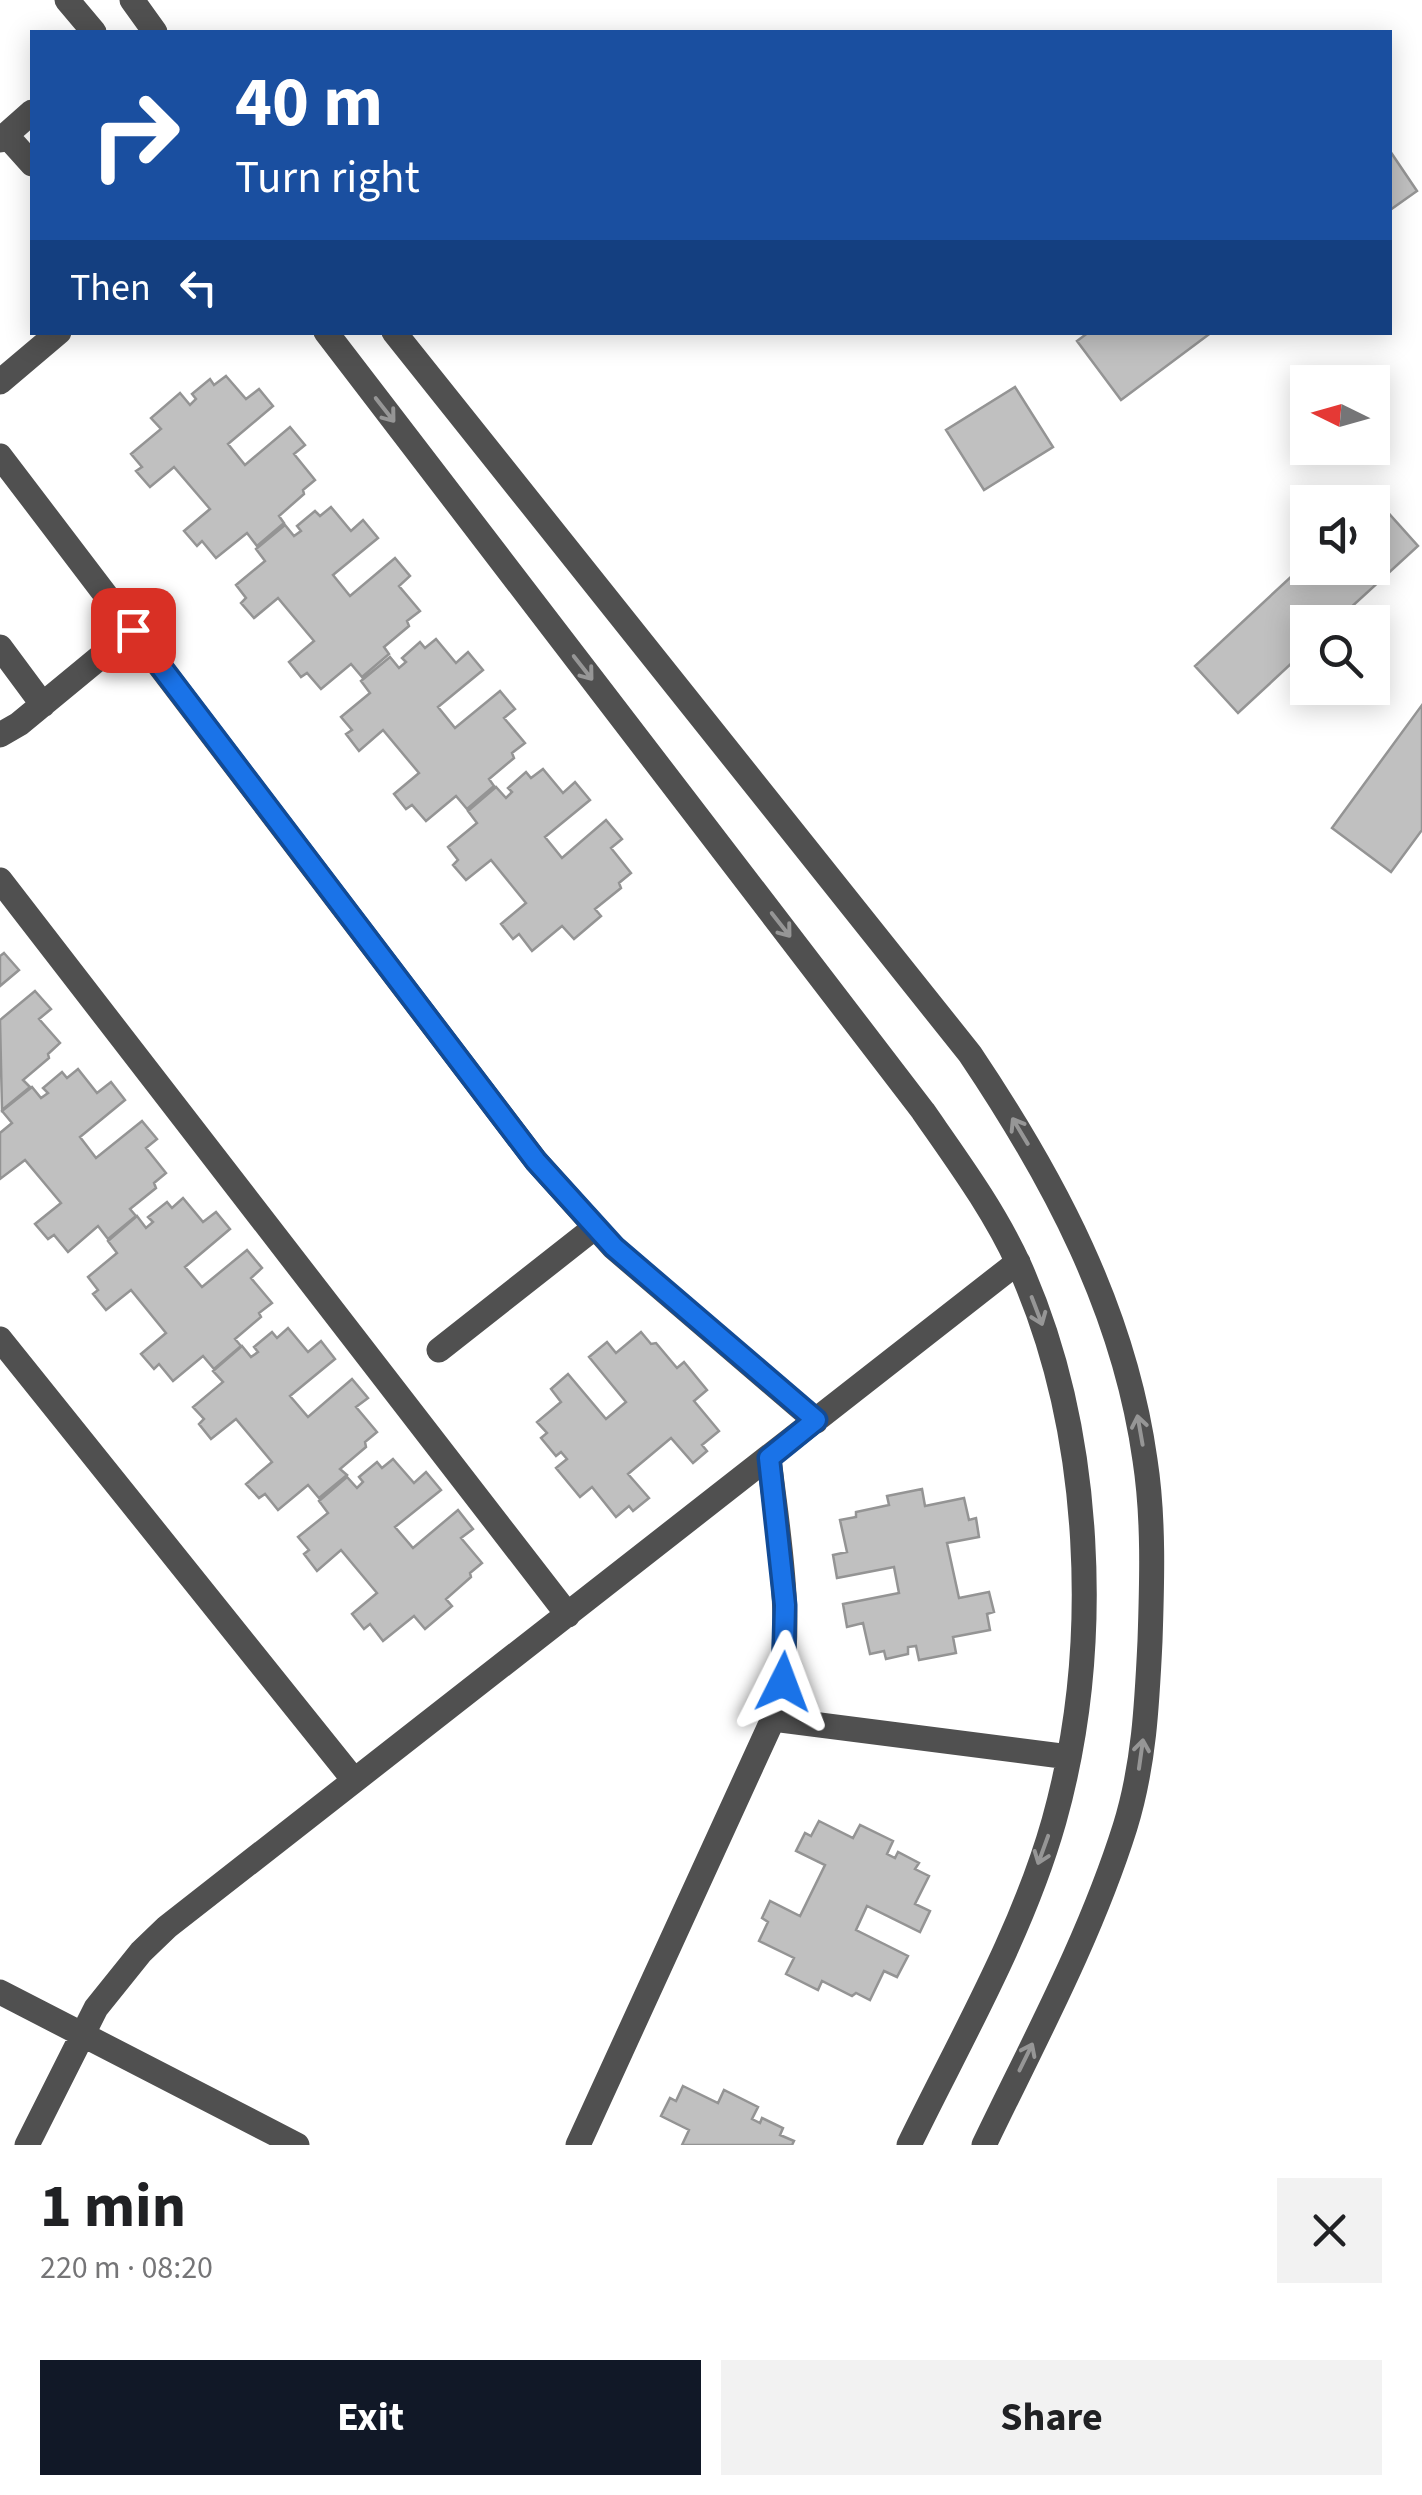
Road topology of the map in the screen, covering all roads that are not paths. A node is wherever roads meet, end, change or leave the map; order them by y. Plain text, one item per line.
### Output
1 (67, 0) edge
2 (132, 0) edge
3 (92, 30) edge
4 (154, 30) edge
5 (30, 114) edge
6 (3, 137) edge
7 (30, 162) edge
8 (55, 335) edge
9 (328, 335) edge
10 (396, 335) edge
11 (0, 382) edge
12 (0, 456) edge
13 (133, 630) junction
14 (0, 647) edge
15 (43, 704) junction
16 (0, 736) edge
17 (0, 880) edge
18 (594, 1228) junction
19 (1018, 1262) junction
20 (439, 1350) dead end
21 (4, 1354) edge
22 (816, 1420) junction
23 (769, 1458) junction
24 (568, 1615) junction
25 (773, 1719) junction
26 (1069, 1756) junction
27 (354, 1780) junction
28 (0, 1992) edge
29 (82, 2034) junction
30 (27, 2145) edge
31 (296, 2145) edge
32 (578, 2145) edge
33 (909, 2145) edge
34 (984, 2145) edge

1 - 3 street
2 - 4 street
5 - 6 street
6 - 7 street
8 - 11 street
9 -> 19 street
34 -> 10 street
12 - 13 street
13 - 15 street
13 - 18 street
14 - 15 street
15 - 16 street
17 - 24 street
18 - 20 street
18 - 22 street
19 - 22 street
19 -> 26 street
21 - 27 street
22 - 23 street
23 - 24 street
23 - 25 street
24 - 27 street
25 - 26 street
25 - 32 street
26 -> 33 street
27 - 29 street
28 - 29 street
29 - 30 street
29 - 31 street

